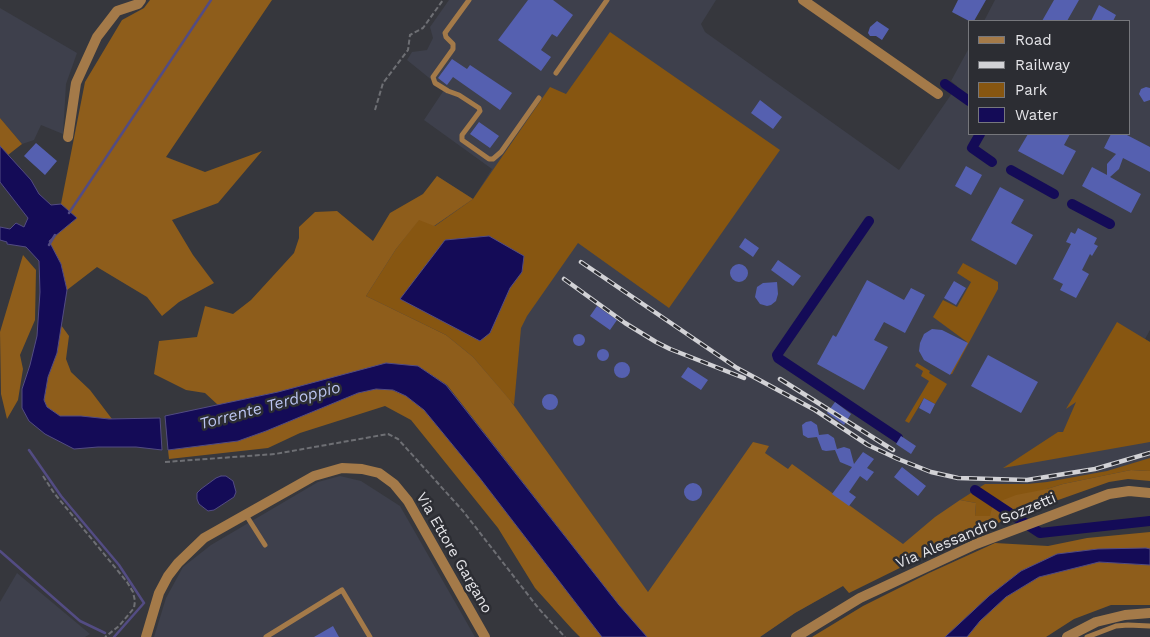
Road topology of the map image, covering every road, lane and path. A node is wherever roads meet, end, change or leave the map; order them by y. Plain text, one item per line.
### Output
1 (141, 0) edge
2 (443, 0) edge
3 (469, 0) edge
4 (607, 0) edge
5 (803, 0) edge
6 (556, 73) dead end
7 (938, 94) dead end
8 (539, 98) dead end
9 (375, 110) dead end
10 (68, 137) dead end
11 (165, 462) dead end
12 (43, 476) dead end
13 (1150, 493) edge
14 (246, 515) junction
15 (265, 545) dead end
16 (1150, 613) edge
17 (1150, 626) edge
18 (1102, 631) junction
19 (105, 637) edge
20 (146, 637) edge
21 (266, 637) edge
22 (370, 637) edge
23 (485, 637) edge
24 (565, 637) edge
25 (796, 637) edge
26 (1067, 637) edge
27 (1087, 637) edge
28 (1106, 637) edge

1 - 10 street
2 - 9 path
3 - 8 lane
4 - 6 lane
5 - 7 street
11 - 24 path
12 - 19 path
13 - 25 street, Via Alessandro Sozzetti
14 - 15 lane
14 - 20 street, Via Ettore Gargano
14 - 23 street, Via Ettore Gargano
16 - 26 street
17 - 18 lane
18 - 27 lane
18 - 28 lane
21 - 22 lane

